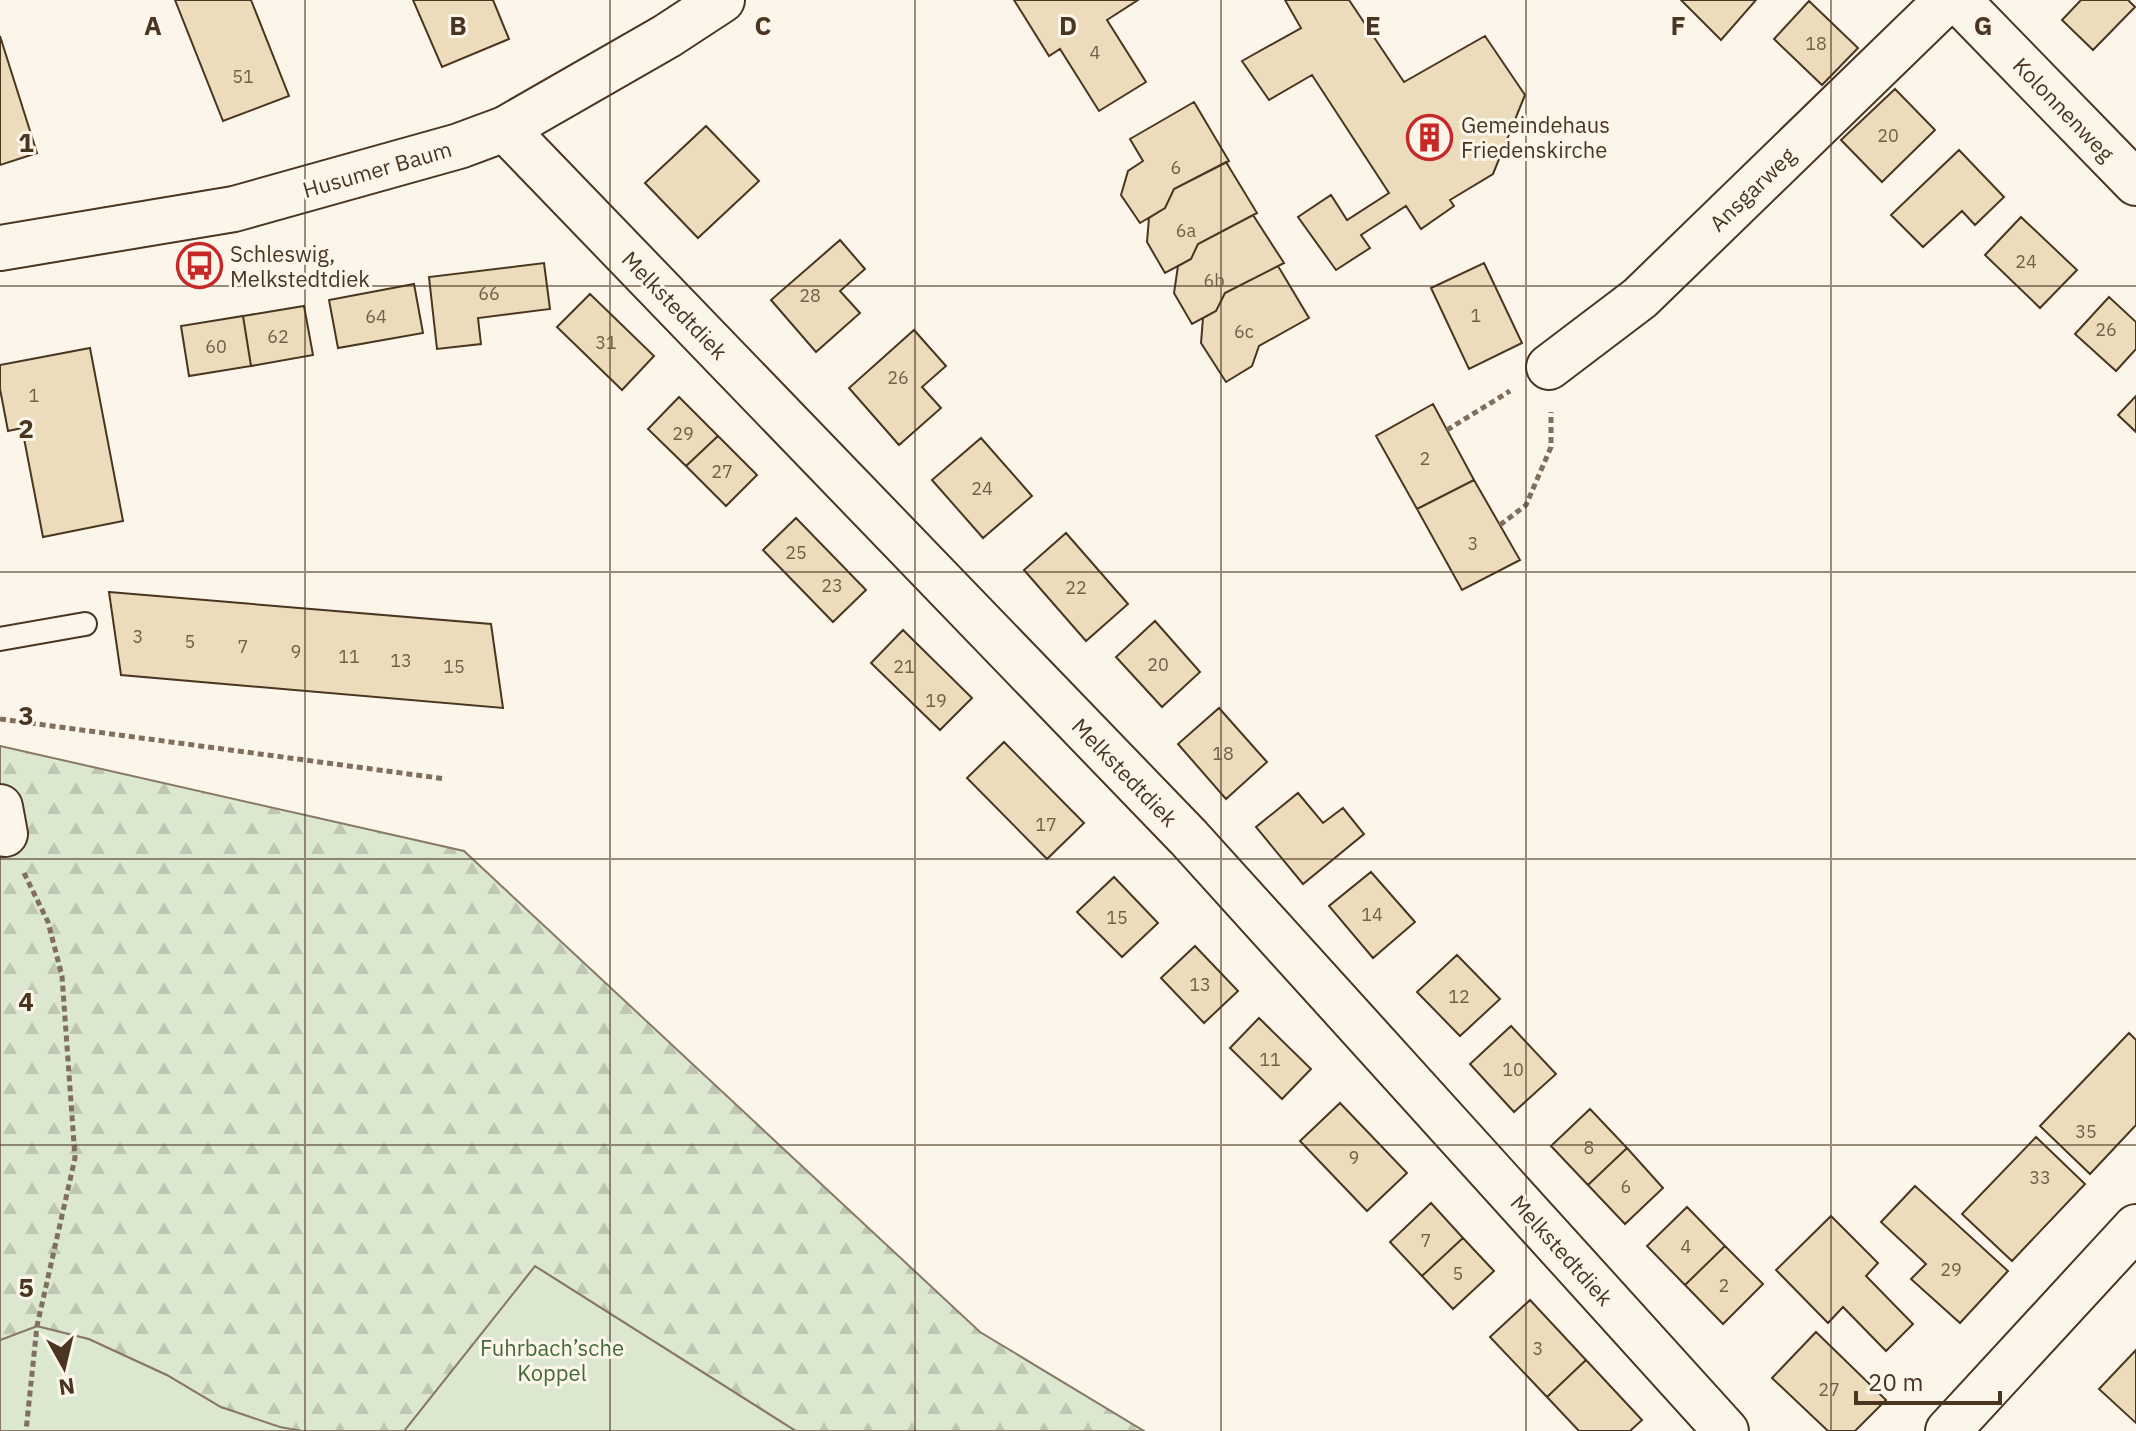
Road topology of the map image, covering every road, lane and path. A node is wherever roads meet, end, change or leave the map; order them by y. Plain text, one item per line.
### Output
1 (722, 0) edge
2 (1947, 0) edge
3 (1958, 0) edge
4 (505, 129) junction
5 (2136, 183) edge
6 (0, 248) edge
7 (1542, 371) junction
8 (1447, 430) dead end
9 (1500, 525) dead end
10 (85, 624) dead end
11 (0, 639) edge
12 (0, 719) edge
13 (446, 779) dead end
14 (3, 820) edge
15 (2136, 1227) edge
16 (26, 1431) edge
17 (1726, 1431) edge
18 (1948, 1431) edge

1 - 4 street, Husumer Baum
2 - 7 street, Ansgarweg
3 - 5 street, Kolonnenweg
4 - 6 street, Husumer Baum
4 - 17 street, Melkstedtdiek
7 - 8 path
7 - 9 path
10 - 11 lane
12 - 13 path
14 - 16 path
15 - 18 street

